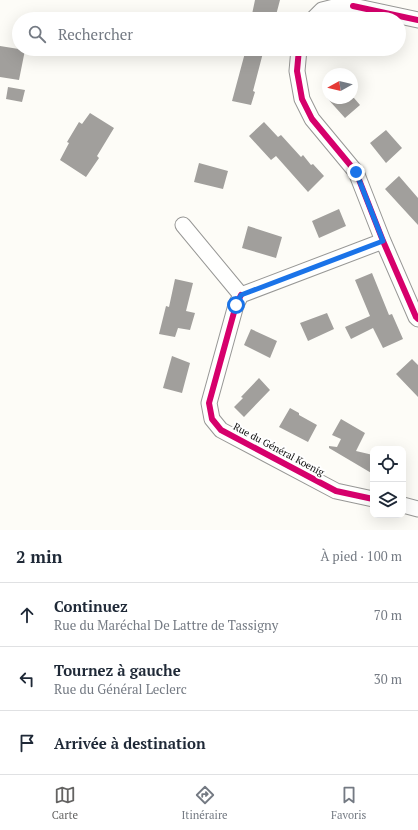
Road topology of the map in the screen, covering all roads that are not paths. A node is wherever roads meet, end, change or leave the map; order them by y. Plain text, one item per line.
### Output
1 (351, 3) edge
2 (320, 12) edge
3 (386, 12) edge
4 (406, 17) edge
5 (418, 20) edge
6 (298, 56) edge
7 (183, 225) dead end
8 (383, 241) junction
9 (241, 295) junction
10 (418, 319) edge
11 (370, 498) edge
12 (406, 506) edge
13 (418, 509) edge

1 - 2 street
1 - 3 street
4 - 5 street
6 - 8 street
7 - 9 street
8 - 9 street
8 - 10 street
9 - 11 street, Rue du Général Koenig
12 - 13 street

